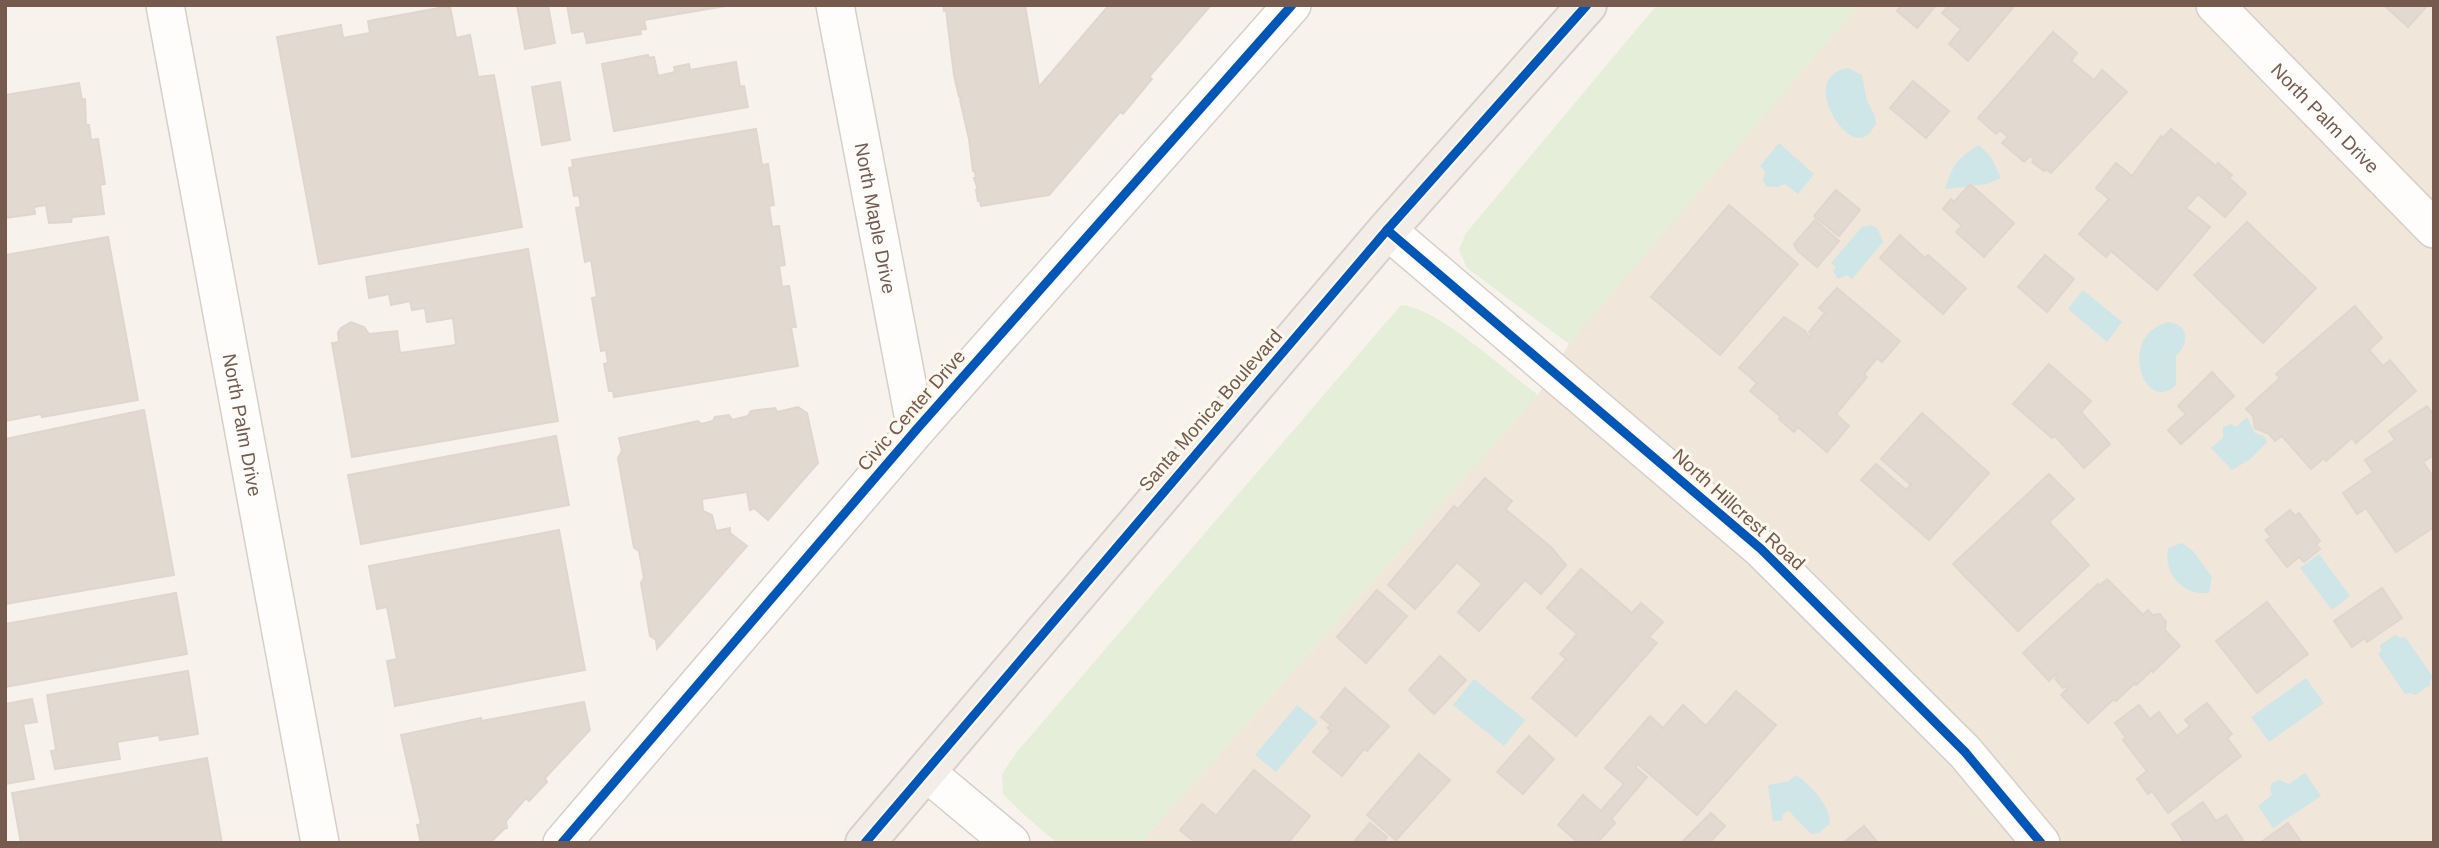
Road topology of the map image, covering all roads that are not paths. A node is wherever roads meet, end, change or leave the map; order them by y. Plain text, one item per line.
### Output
1 (165, 5) edge
2 (835, 5) edge
3 (1292, 5) edge
4 (1587, 5) edge
5 (2215, 5) edge
6 (2434, 229) edge
7 (1387, 230) junction
8 (916, 430) junction
9 (926, 772) junction
10 (320, 843) edge
11 (562, 843) edge
12 (865, 843) edge
13 (1011, 843) edge
14 (2041, 843) edge

1 - 10 street, North Palm Drive
2 - 8 street, North Maple Drive
3 - 8 street, Civic Center Drive
4 - 7 main road, Santa Monica Boulevard
5 - 6 street, North Palm Drive
7 - 9 main road, Santa Monica Boulevard
7 - 14 street, North Hillcrest Road
8 - 11 street, Civic Center Drive
9 - 12 main road, Santa Monica Boulevard
9 - 13 street

